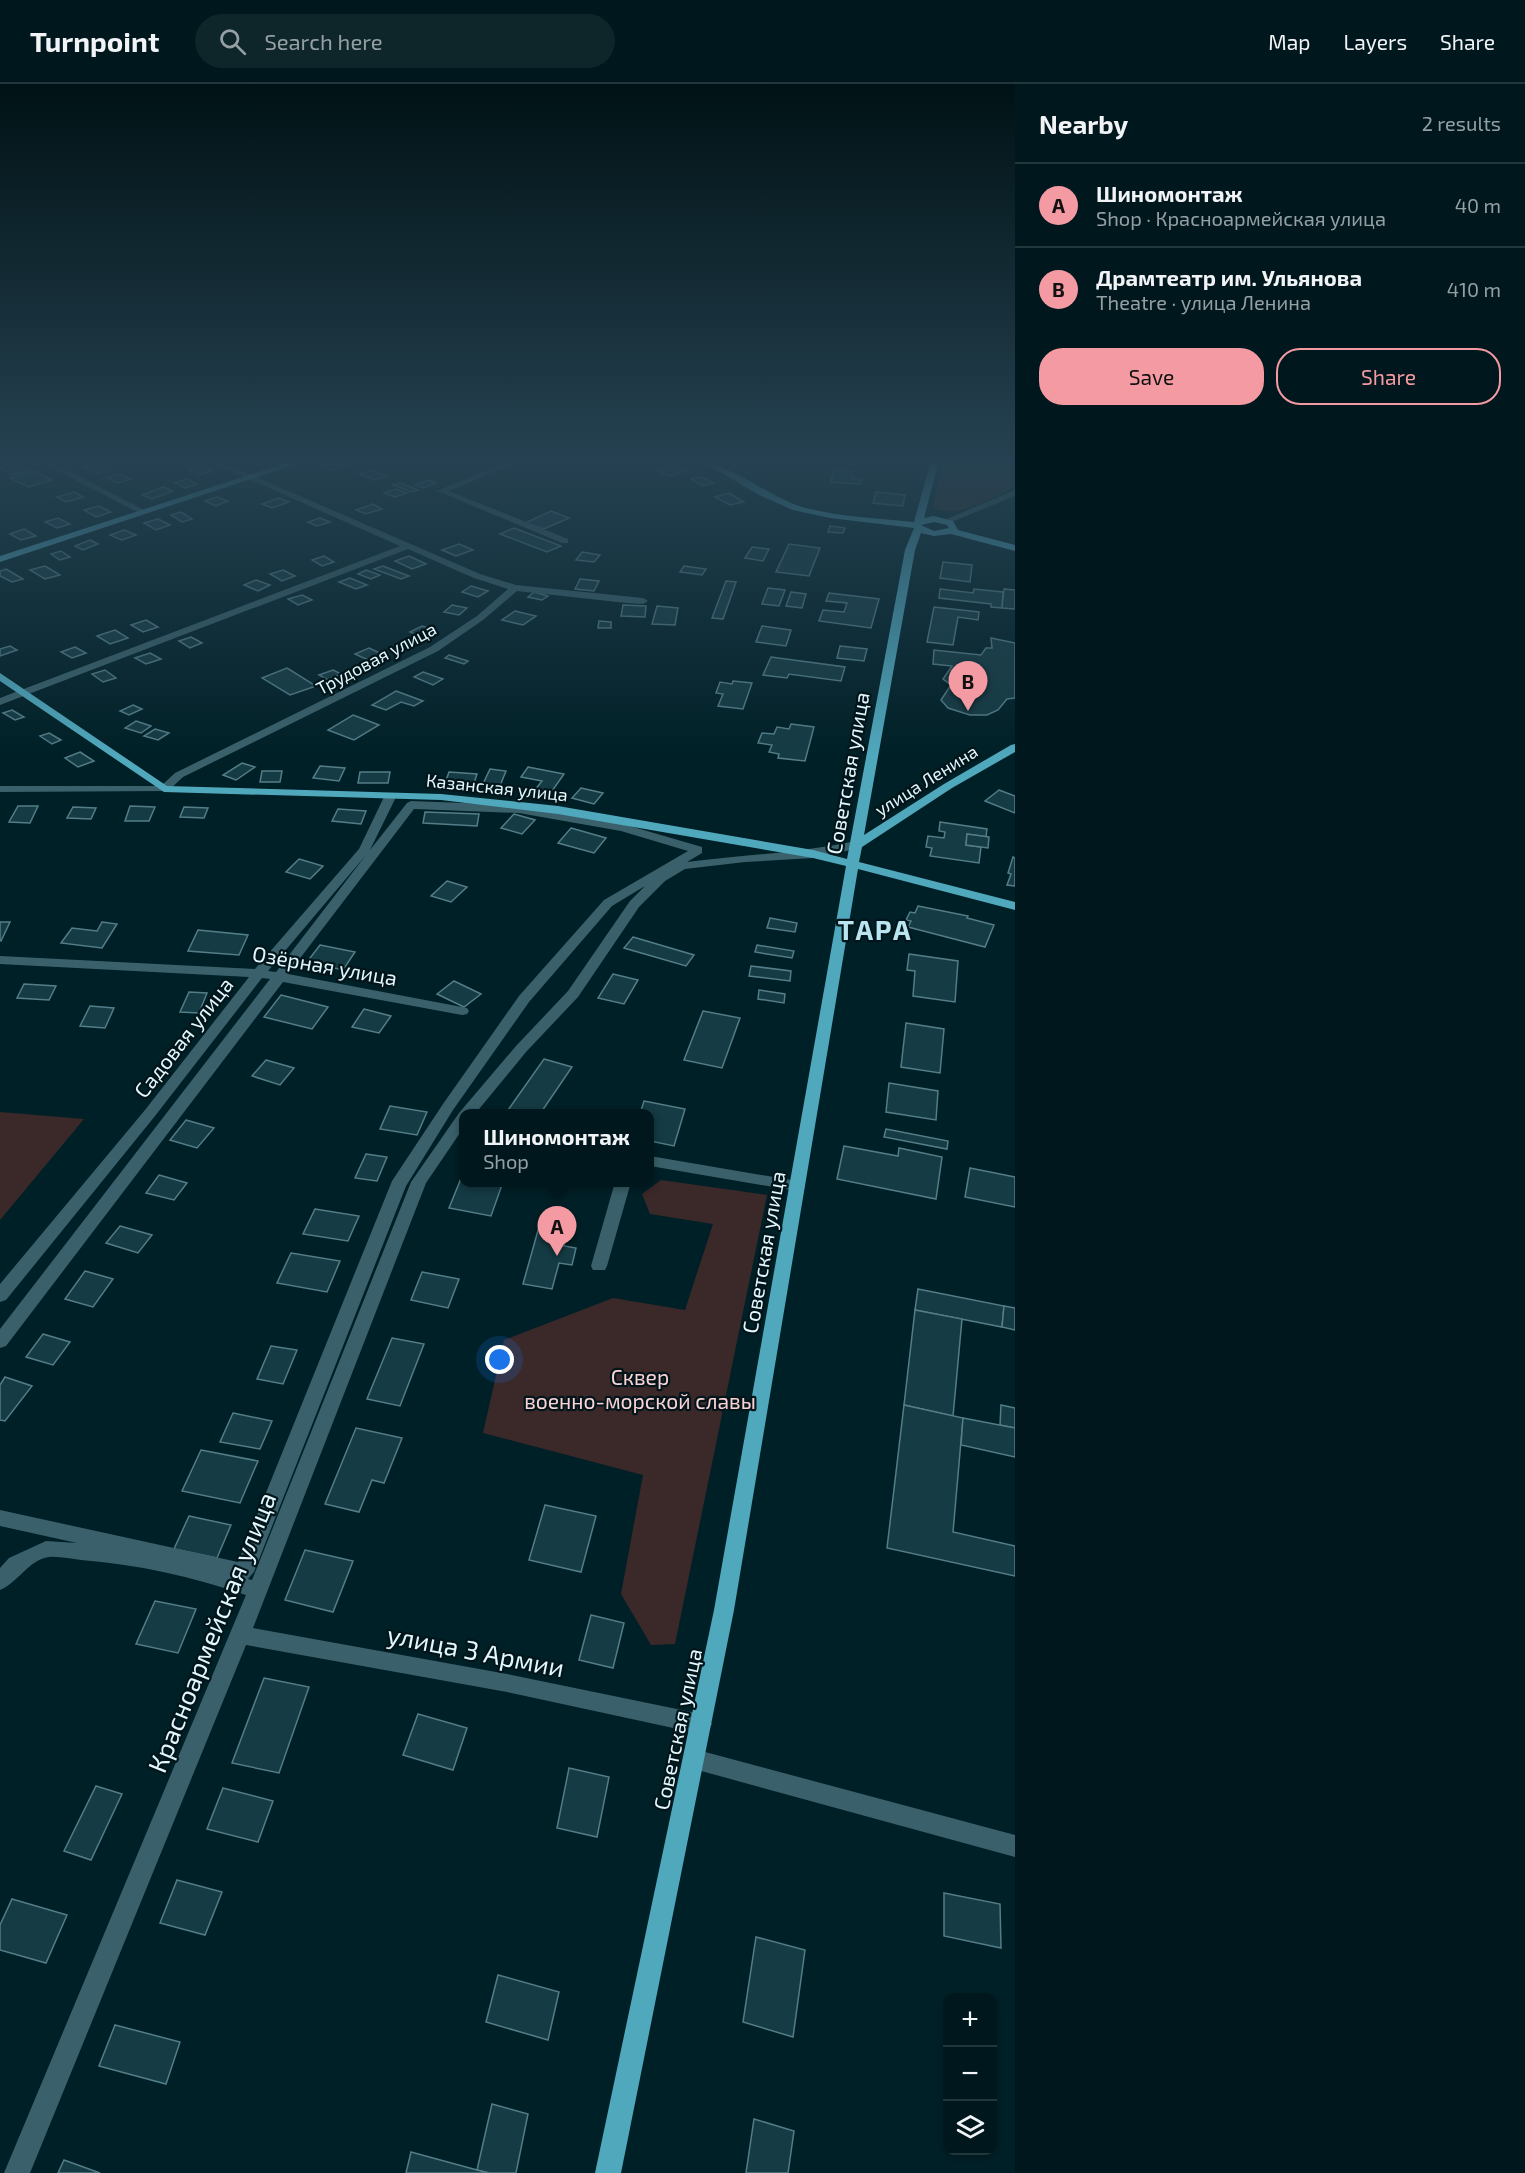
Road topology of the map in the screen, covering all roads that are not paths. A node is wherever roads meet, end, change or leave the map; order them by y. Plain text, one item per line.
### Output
1 (367, 561) edge
2 (444, 561) edge
3 (909, 561) edge
4 (515, 588) junction
5 (643, 601) dead end
6 (0, 676) edge
7 (25, 692) junction
8 (0, 702) edge
9 (1015, 747) edge
10 (0, 789) edge
11 (165, 789) junction
12 (390, 798) junction
13 (856, 845) junction
14 (813, 854) junction
15 (853, 865) junction
16 (1015, 906) edge
17 (0, 960) edge
18 (259, 973) junction
19 (278, 976) junction
20 (462, 1011) dead end
21 (470, 1109) edge
22 (459, 1124) edge
23 (654, 1162) edge
24 (797, 1186) junction
25 (622, 1187) edge
26 (600, 1266) dead end
27 (0, 1296) edge
28 (0, 1341) edge
29 (0, 1518) edge
30 (0, 1581) edge
31 (258, 1591) junction
32 (240, 1635) junction
33 (701, 1724) junction
34 (694, 1758) junction
35 (1015, 1846) edge
36 (16, 2173) edge
37 (608, 2173) edge

1 - 7 street
2 - 4 street
3 - 13 main road, Советская улица
4 - 5 street
4 - 11 street, Трудовая улица
6 - 7 main road
7 - 8 street
7 - 11 main road
9 - 13 main road, улица Ленина
10 - 11 street
11 - 12 main road, Казанская улица
12 - 14 main road, Казанская улица
12 - 18 street, Садовая улица
13 - 14 street, Красноармейская улица
13 - 15 main road, Советская улица
14 - 15 main road, Казанская улица
14 - 21 street, Красноармейская улица
15 - 16 main road, Казанская улица
15 - 24 main road, Советская улица
17 - 18 street, Озёрная улица
18 - 19 street, Озёрная улица
18 - 27 street, Садовая улица
19 - 20 street, Озёрная улица
19 - 28 street
19 - 29 street
22 - 31 street, Красноармейская улица
23 - 24 street
24 - 33 main road, Советская улица
25 - 26 street
30 - 31 street
31 - 32 street, Красноармейская улица
32 - 33 street, улица 3 Армии
32 - 36 street, Красноармейская улица
33 - 34 main road, Советская улица
34 - 35 street
34 - 37 main road, Советская улица

